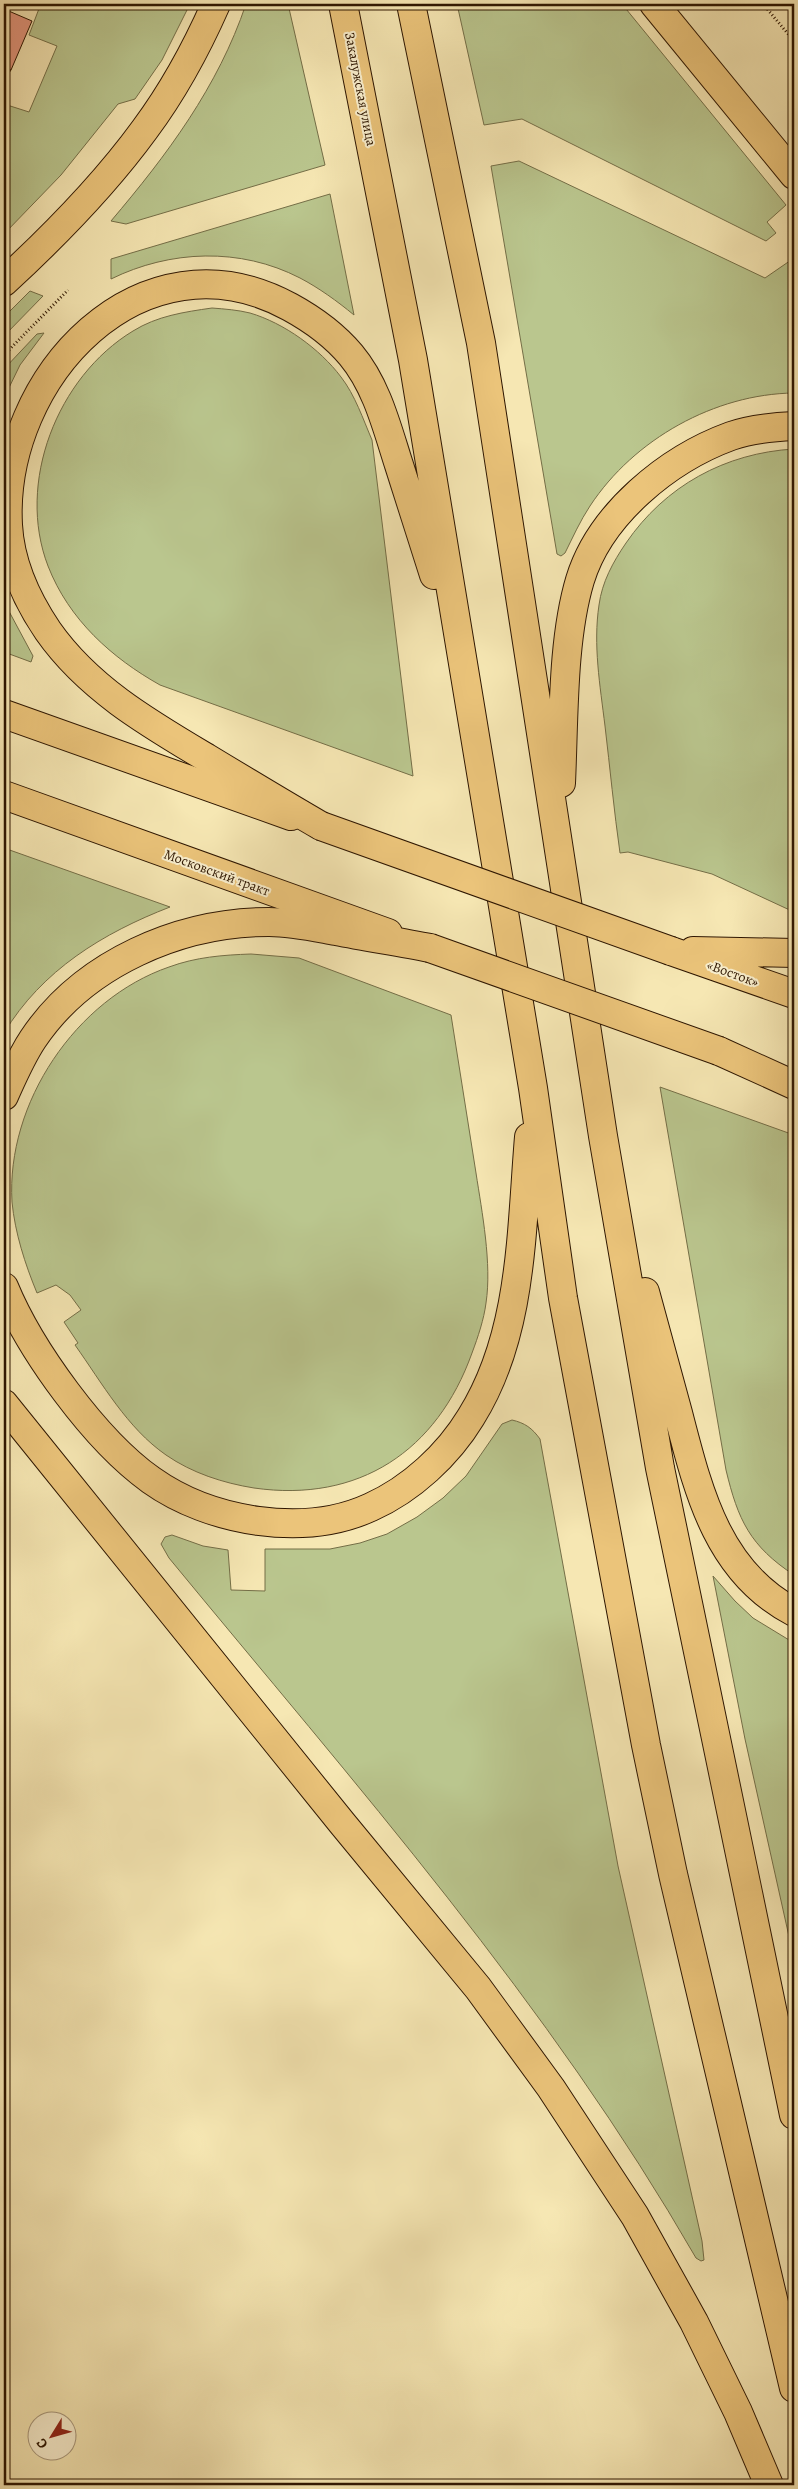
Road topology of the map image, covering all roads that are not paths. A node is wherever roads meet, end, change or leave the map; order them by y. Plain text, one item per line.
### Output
1 (216, 4) edge
2 (343, 4) edge
3 (411, 4) edge
4 (654, 4) edge
5 (794, 175) edge
6 (4, 282) edge
7 (794, 426) edge
8 (462, 661) junction
9 (4, 714) edge
10 (4, 796) edge
11 (321, 826) junction
12 (558, 837) junction
13 (430, 948) junction
14 (672, 951) junction
15 (794, 952) edge
16 (794, 994) edge
17 (719, 1050) junction
18 (794, 1077) edge
19 (794, 1085) edge
20 (533, 1088) junction
21 (4, 1096) edge
22 (603, 1136) junction
23 (4, 1287) edge
24 (4, 1404) edge
25 (794, 1612) edge
26 (794, 2115) edge
27 (794, 2388) edge
28 (769, 2485) edge

1 - 6 main road
2 - 8 main road, Закалужская улица
3 - 12 main road
4 - 5 main road
7 - 12 main road
8 - 11 main road
8 - 20 main road
9 - 11 main road
10 - 13 main road, Московский тракт
11 - 14 main road, «Восток», bridge
12 - 22 main road
13 - 17 main road, bridge
13 - 21 main road
14 - 15 main road
14 - 16 main road, «Восток»
17 - 18 main road
17 - 19 main road
20 - 23 main road
20 - 27 main road
22 - 25 main road
22 - 26 main road
24 - 28 main road

